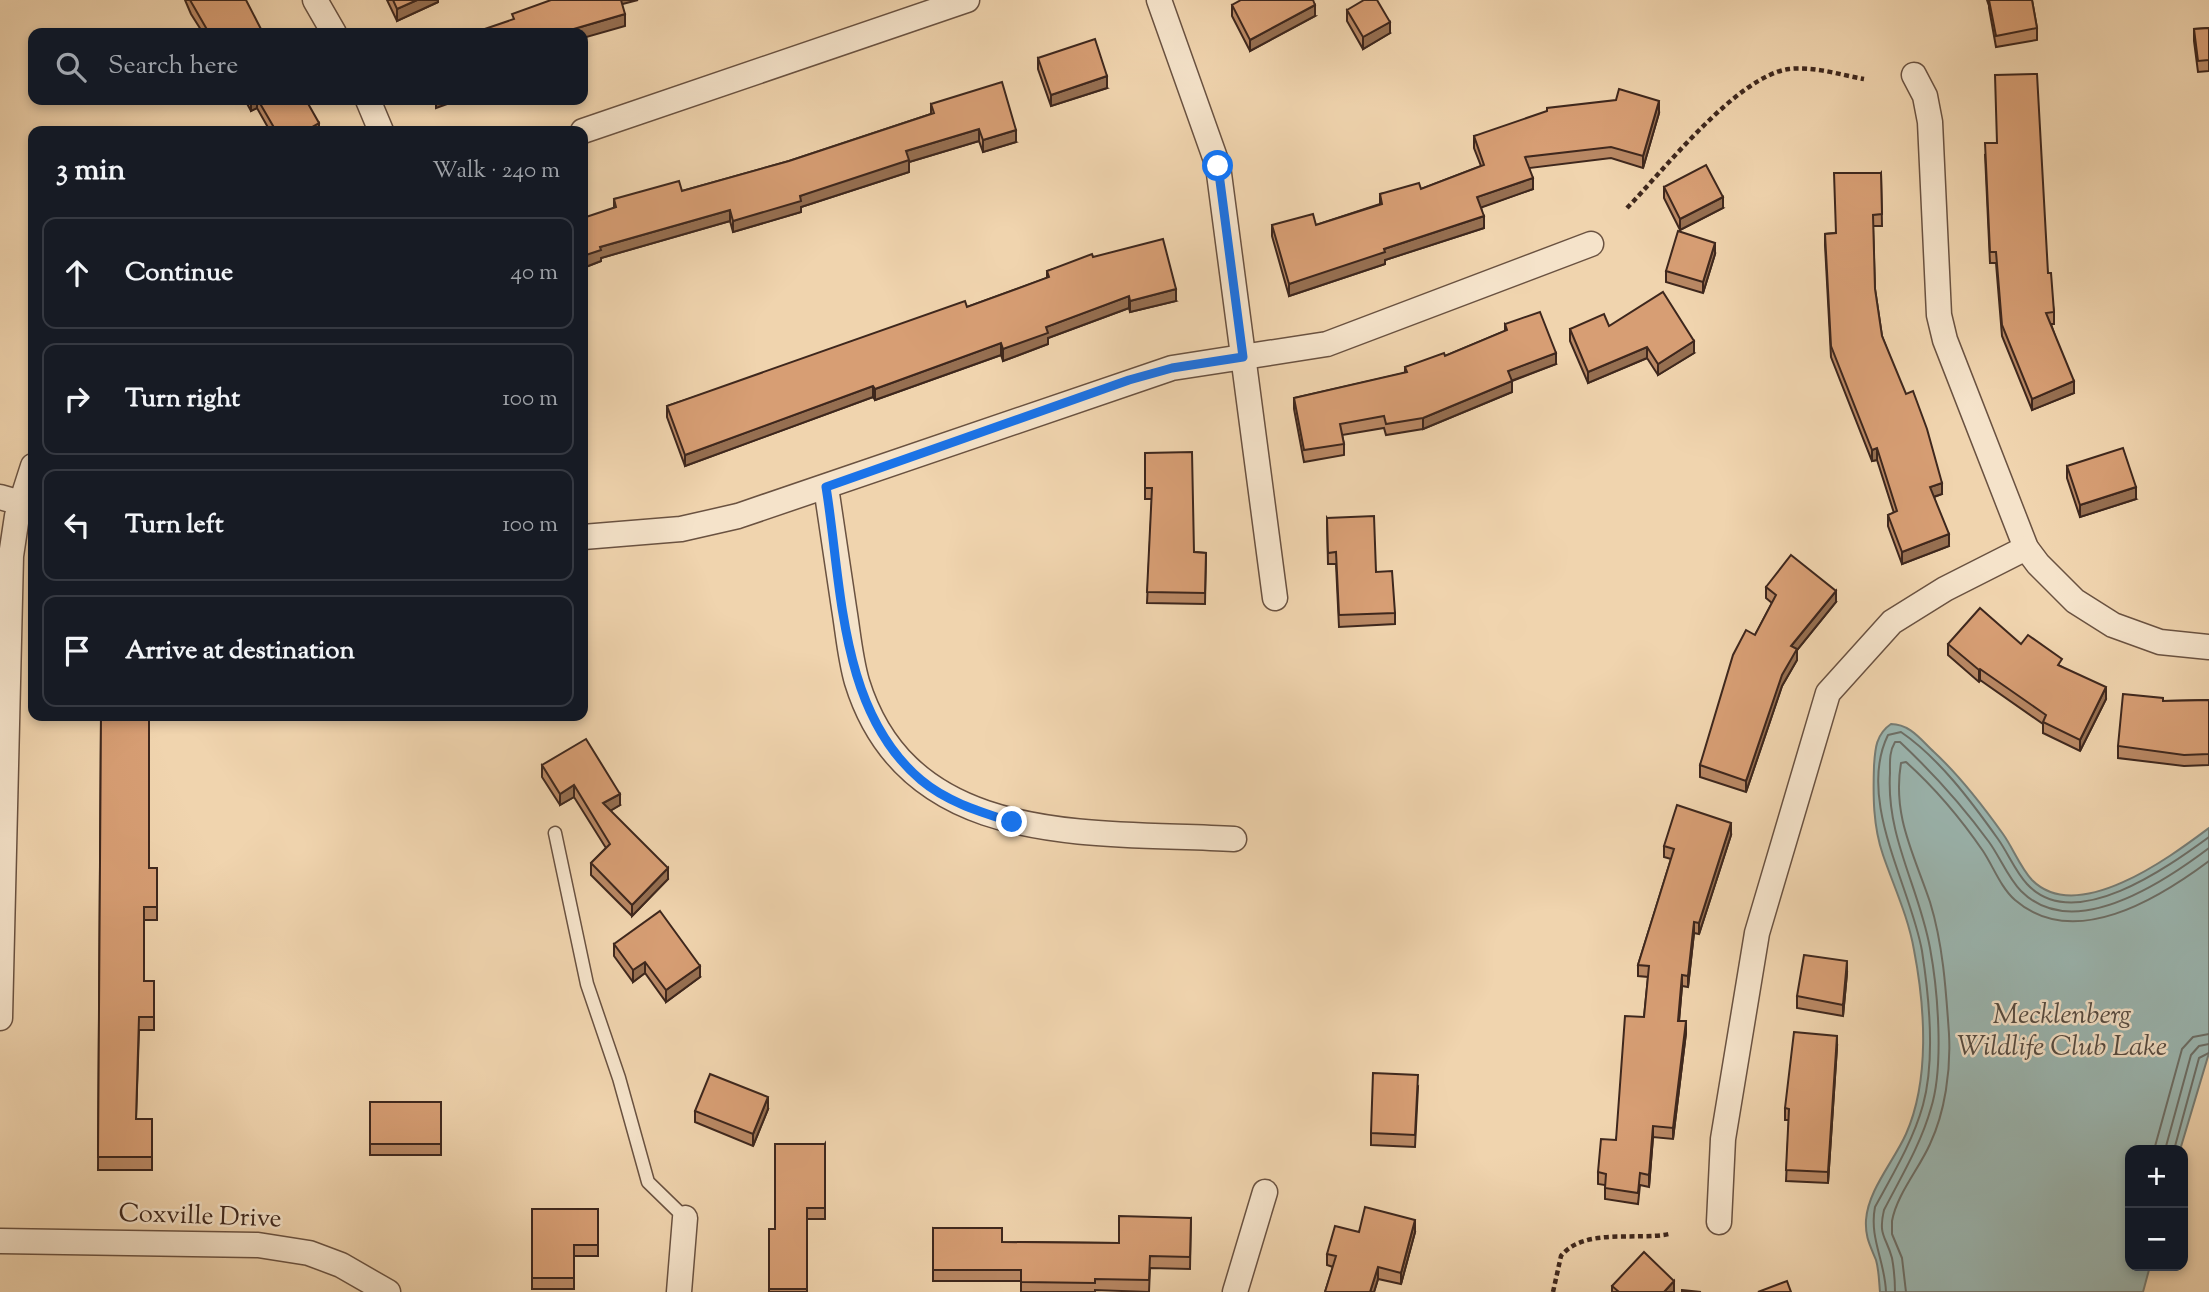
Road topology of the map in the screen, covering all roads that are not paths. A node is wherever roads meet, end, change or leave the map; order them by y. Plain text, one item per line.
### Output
1 (315, 0) edge
2 (968, 0) edge
3 (1160, 0) edge
4 (331, 28) edge
5 (1914, 75) dead end
6 (370, 105) edge
7 (379, 126) edge
8 (588, 129) edge
9 (1591, 244) dead end
10 (1243, 357) junction
11 (28, 473) edge
12 (826, 487) junction
13 (10, 500) edge
14 (588, 537) edge
15 (2026, 548) junction
16 (1275, 598) dead end
17 (2209, 647) edge
18 (555, 833) dead end
19 (1234, 839) dead end
20 (0, 1018) edge
21 (1265, 1192) dead end
22 (685, 1218) joint
23 (1719, 1222) dead end
24 (0, 1241) edge
25 (388, 1292) edge
26 (679, 1292) edge
27 (1235, 1292) edge

1 - 4 street
2 - 8 street
3 - 10 street
5 - 15 street
6 - 7 street
9 - 10 street
10 - 12 street
10 - 16 street
11 - 13 street
12 - 14 street
12 - 19 street
13 - 20 street
15 - 17 street
15 - 23 street
18 - 22 lane
21 - 27 street
22 - 26 street
24 - 25 street, Coxville Drive

